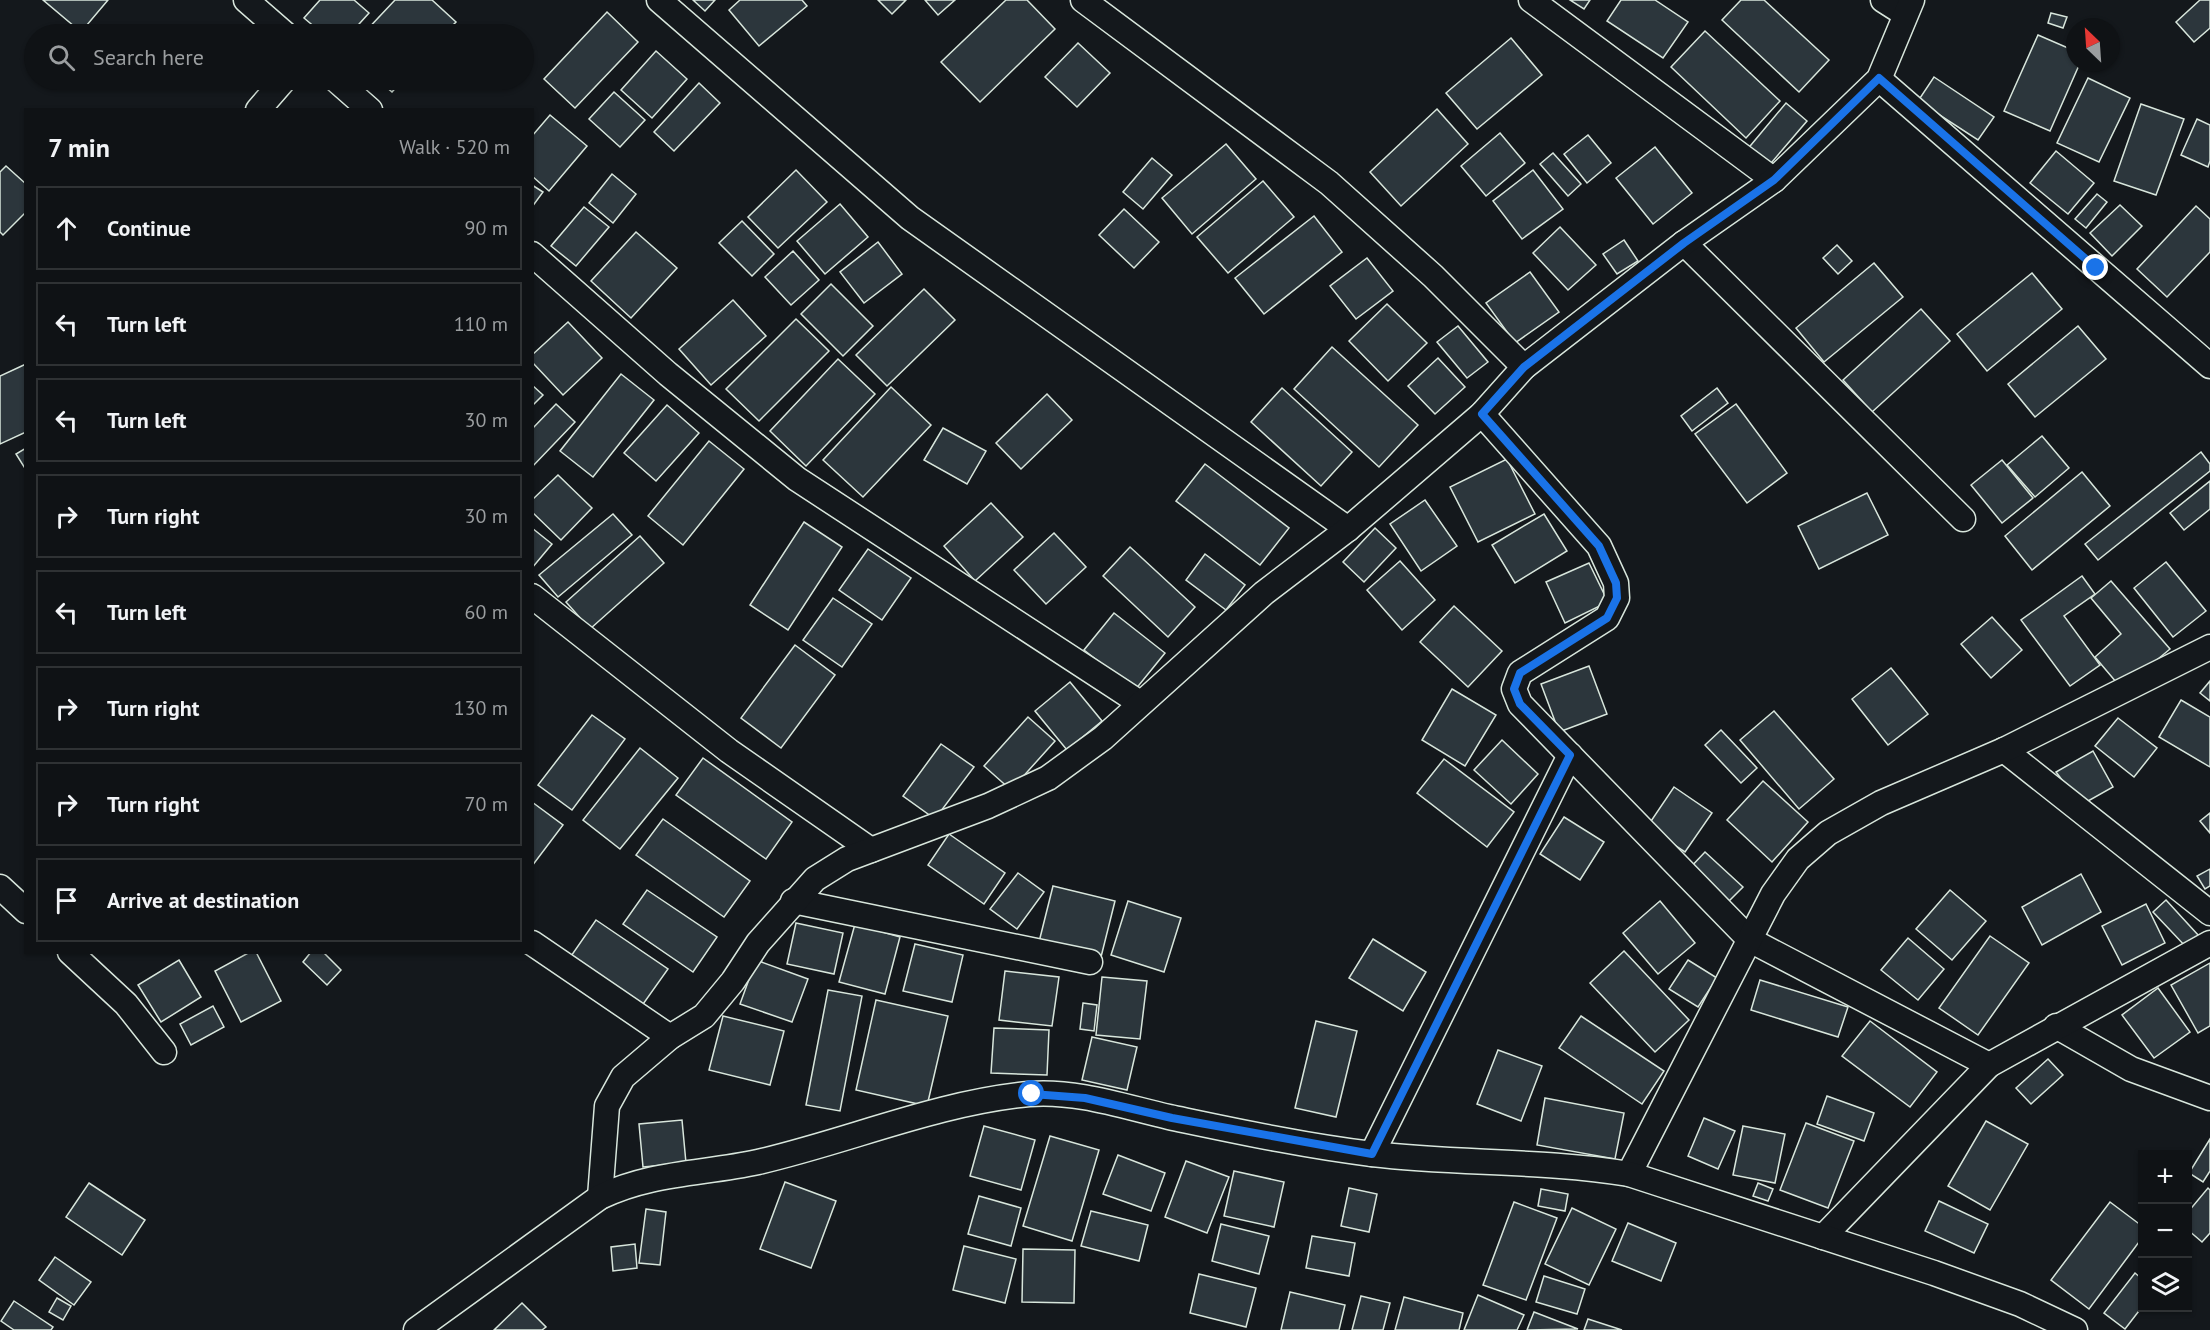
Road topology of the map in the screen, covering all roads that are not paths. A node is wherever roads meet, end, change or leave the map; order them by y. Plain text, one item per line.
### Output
1 (246, 0) edge
2 (659, 0) edge
3 (1083, 0) edge
4 (1532, 0) edge
5 (1883, 0) edge
6 (1908, 7) edge
7 (274, 24) edge
8 (1879, 78) junction
9 (275, 90) edge
10 (347, 90) edge
11 (260, 108) edge
12 (368, 108) edge
13 (1774, 180) junction
14 (1684, 243) junction
15 (534, 256) edge
16 (2210, 366) edge
17 (1524, 367) junction
18 (1482, 414) junction
19 (1963, 519) dead end
20 (1348, 530) junction
21 (534, 598) edge
22 (2210, 646) edge
23 (1140, 703) junction
24 (2004, 750) junction
25 (1570, 755) junction
26 (871, 850) junction
27 (0, 887) edge
28 (793, 901) junction
29 (24, 909) edge
30 (2210, 913) edge
31 (1750, 940) junction
32 (2210, 943) edge
33 (534, 944) edge
34 (72, 954) edge
35 (1090, 962) dead end
36 (2056, 1026) junction
37 (670, 1037) junction
38 (164, 1052) dead end
39 (1989, 1065) junction
40 (2210, 1098) edge
41 (1372, 1154) junction
42 (1629, 1174) junction
43 (600, 1197) junction
44 (1823, 1237) junction
45 (416, 1330) edge
46 (2076, 1330) edge

1 - 7 street
2 - 20 street
3 - 17 street
4 - 13 street
5 - 6 street
6 - 8 street
8 - 13 street
8 - 16 street
9 - 11 street
10 - 12 street
13 - 14 street
14 - 17 street
14 - 19 street
15 - 23 street
17 - 18 street
18 - 20 street
18 - 25 street
20 - 23 street
21 - 26 street
22 - 24 street
23 - 26 street
24 - 30 street
24 - 31 street
25 - 31 street
25 - 41 street
26 - 28 street
27 - 29 street
28 - 35 street
28 - 37 street
31 - 39 street
31 - 42 street
32 - 36 street
33 - 37 street
34 - 38 street
36 - 39 street
36 - 40 street
37 - 43 street
39 - 44 street
41 - 42 street
41 - 43 street
42 - 44 street
43 - 45 street
44 - 46 street

